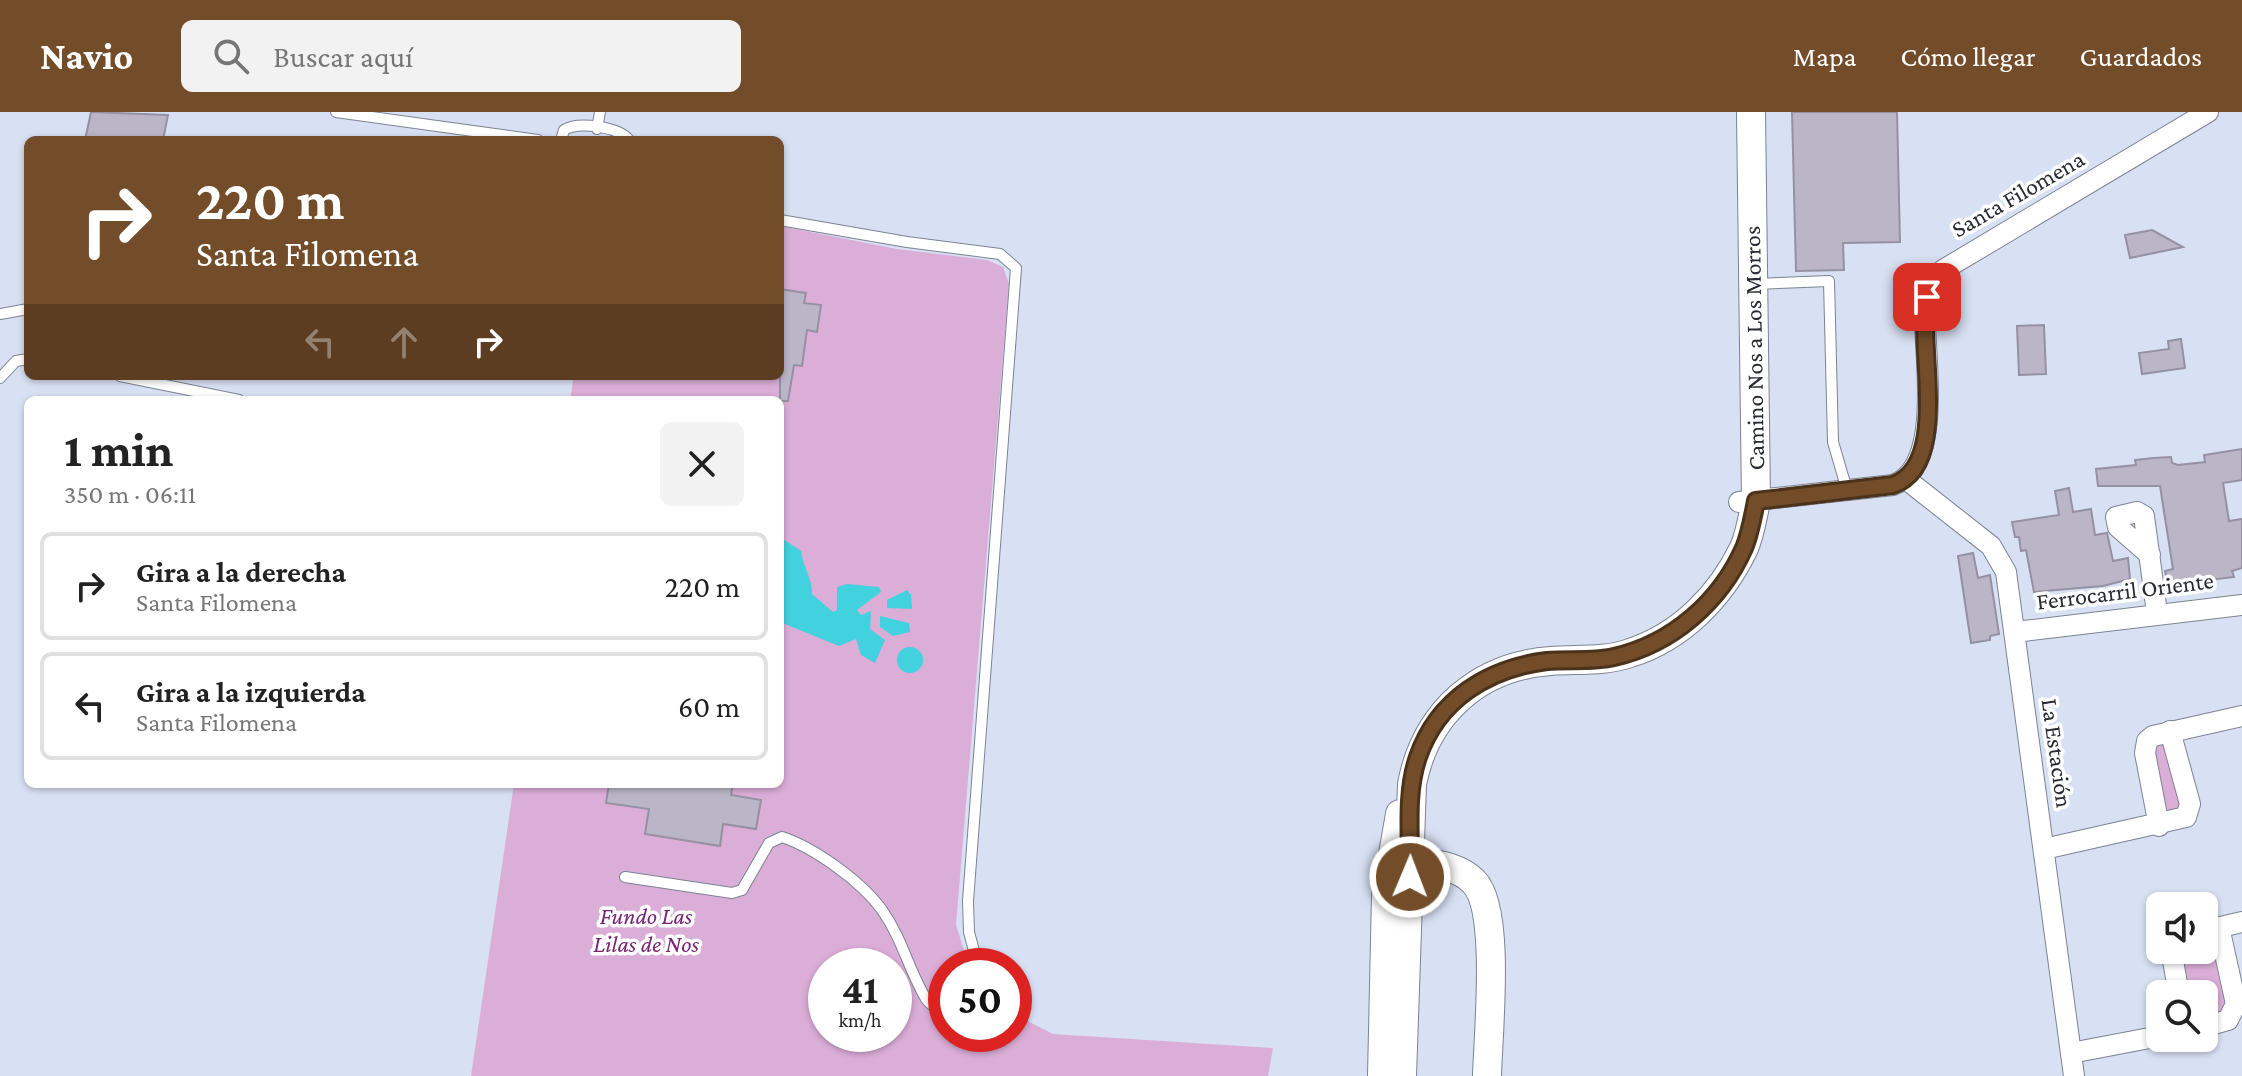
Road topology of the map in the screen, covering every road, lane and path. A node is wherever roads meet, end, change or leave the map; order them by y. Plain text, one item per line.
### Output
1 (336, 112) edge
2 (600, 112) edge
3 (1732, 112) edge
4 (1751, 112) edge
5 (2208, 112) edge
6 (597, 129) junction
7 (509, 136) edge
8 (562, 136) edge
9 (625, 136) edge
10 (784, 221) edge
11 (1753, 284) junction
12 (24, 310) edge
13 (0, 314) edge
14 (24, 360) edge
15 (0, 378) edge
16 (140, 380) edge
17 (219, 396) edge
18 (1907, 480) junction
19 (1847, 490) junction
20 (1748, 502) junction
21 (2150, 555) dead end
22 (2242, 605) edge
23 (2157, 613) junction
24 (2015, 632) junction
25 (2242, 716) edge
26 (2170, 731) junction
27 (1412, 784) junction
28 (2159, 826) junction
29 (2044, 849) junction
30 (1410, 860) junction
31 (625, 877) dead end
32 (2242, 922) edge
33 (2218, 928) edge
34 (973, 948) edge
35 (2218, 950) edge
36 (928, 1002) edge
37 (2218, 1023) edge
38 (2146, 1039) edge
39 (2071, 1053) junction
40 (1382, 1076) edge
41 (1402, 1076) edge
42 (1487, 1076) edge
43 (2074, 1076) edge

1 - 7 lane
2 - 6 lane
3 - 20 main road, Camino Nos a Los Morros
4 - 11 main road, Camino Nos a Los Morros
5 - 18 street, Santa Filomena
6 - 8 lane
6 - 9 lane
10 - 34 lane
11 - 19 lane
11 - 20 main road, Camino Nos a Los Morros
12 - 13 lane
14 - 15 lane
16 - 17 lane
18 - 19 street
18 - 24 street, La Estación
19 - 20 street
20 - 27 main road, Camino Nos a Los Morros
21 - 23 street
22 - 23 street, Ferrocarril Oriente
23 - 24 street, Ferrocarril Oriente
24 - 29 street, La Estación
25 - 26 street
26 - 28 street
26 - 28 street
27 - 30 main road, Camino Nos a Los Morros
27 - 40 main road
28 - 29 street
29 - 39 street, La Estación
30 - 41 main road, Camino Nos a Los Morros
30 - 42 main road
31 - 36 lane
32 - 33 street
35 - 37 street
38 - 39 street
39 - 43 street, La Estación

